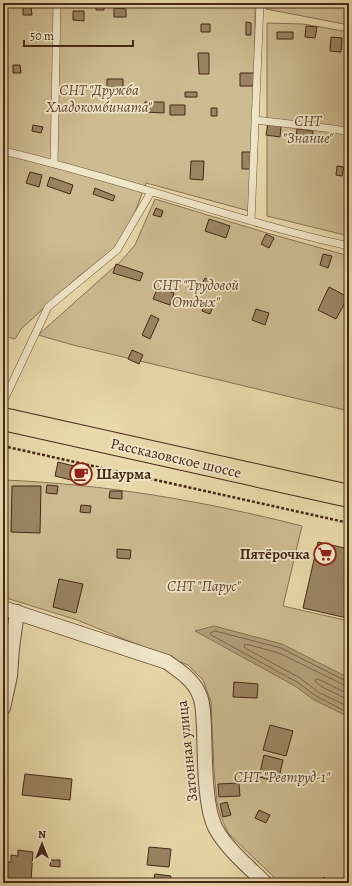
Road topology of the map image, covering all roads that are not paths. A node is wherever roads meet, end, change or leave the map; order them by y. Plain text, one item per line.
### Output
1 (56, 3) edge
2 (260, 3) edge
3 (255, 120) junction
4 (349, 132) edge
5 (3, 151) edge
6 (54, 163) junction
7 (151, 192) junction
8 (251, 221) junction
9 (349, 246) edge
10 (3, 402) edge
11 (3, 419) edge
12 (349, 496) edge
13 (3, 608) edge
14 (17, 612) junction
15 (3, 708) edge
16 (266, 883) edge

1 - 6 lane
2 - 3 lane
3 - 4 lane
3 - 8 lane
5 - 6 lane
6 - 7 lane
7 - 8 lane
7 - 10 lane
8 - 9 lane
11 - 12 main road, Рассказовское шоссе
13 - 14 street, Затонная улица
14 - 15 street
14 - 16 street, Затонная улица

